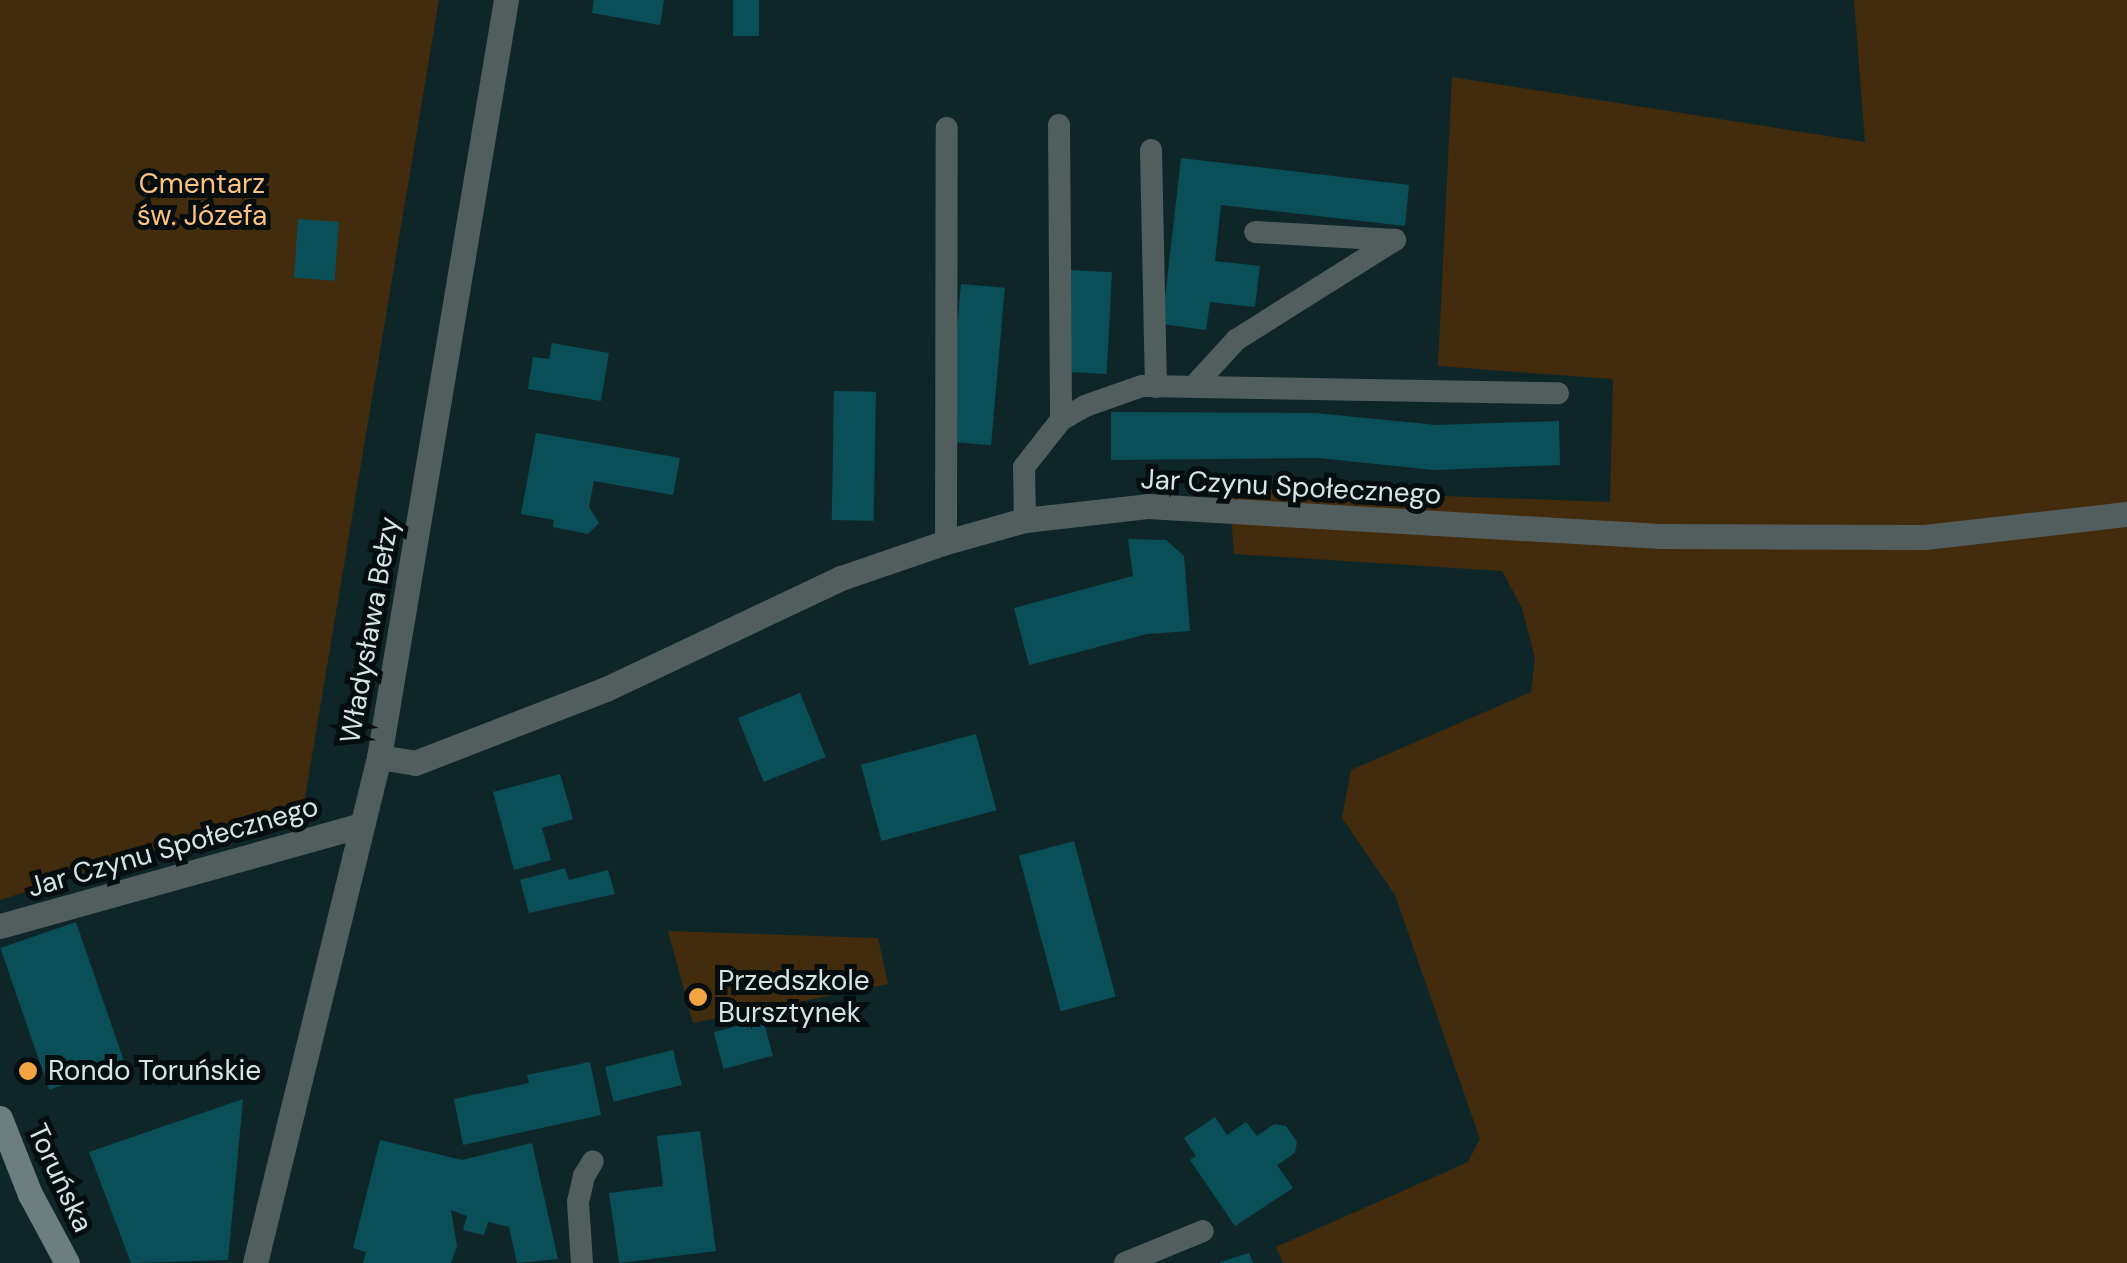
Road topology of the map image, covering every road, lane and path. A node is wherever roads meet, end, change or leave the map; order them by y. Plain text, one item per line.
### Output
1 (506, 0) edge
2 (1059, 125) dead end
3 (947, 128) dead end
4 (1151, 150) dead end
5 (1255, 232) dead end
6 (1156, 386) junction
7 (1193, 387) junction
8 (1558, 392) dead end
9 (1061, 420) junction
10 (2127, 514) edge
11 (1026, 520) junction
12 (946, 542) junction
13 (379, 758) junction
14 (361, 825) junction
15 (0, 926) edge
16 (0, 1118) edge
17 (593, 1161) dead end
18 (1203, 1232) dead end
19 (68, 1263) edge
20 (255, 1263) edge
21 (582, 1263) edge
22 (1125, 1263) edge

1 - 13 street, Władysława Bełzy
2 - 9 lane
3 - 12 lane
4 - 6 lane
5 - 7 lane
6 - 7 lane
6 - 9 lane
7 - 8 lane
9 - 11 lane
10 - 11 street, Jar Czynu Społecznego
11 - 12 street, Jar Czynu Społecznego
12 - 13 street, Jar Czynu Społecznego
13 - 14 street, Władysława Bełzy
14 - 15 street, Jar Czynu Społecznego
14 - 20 street, Władysława Bełzy
16 - 19 main road, Toruńska
17 - 21 lane
18 - 22 lane

